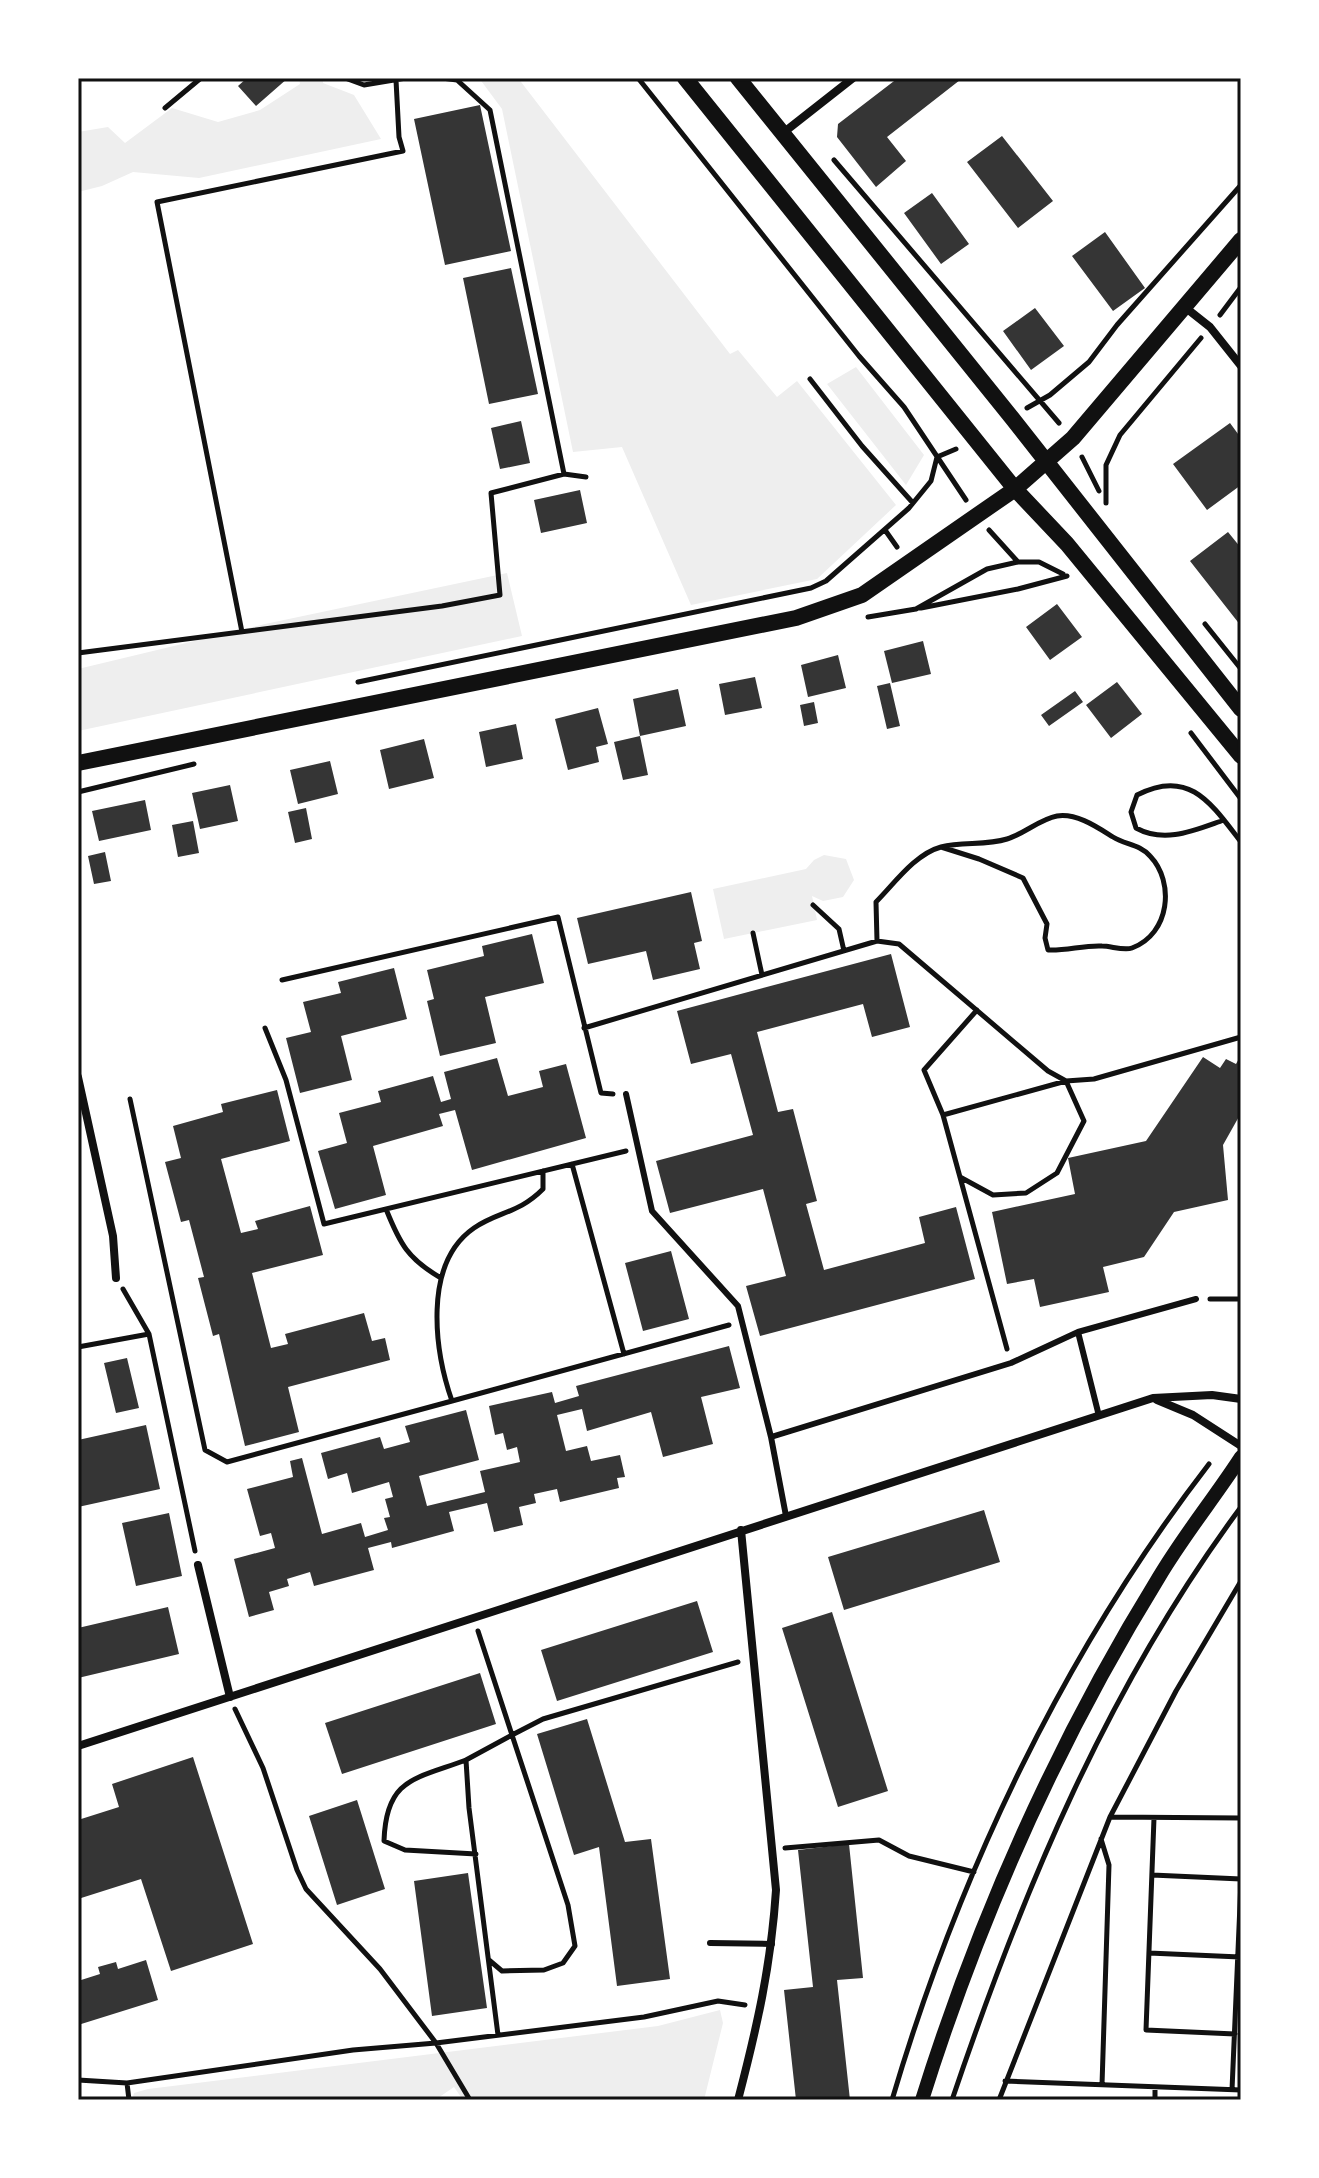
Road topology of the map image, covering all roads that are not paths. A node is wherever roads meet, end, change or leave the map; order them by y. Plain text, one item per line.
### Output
1 (685, 78) edge
2 (738, 78) edge
3 (853, 78) edge
4 (782, 134) junction
5 (1241, 240) edge
6 (1186, 308) junction
7 (1241, 366) edge
8 (1047, 463) junction
9 (1015, 489) junction
10 (1241, 709) edge
11 (1241, 756) edge
12 (78, 763) edge
13 (78, 1077) edge
14 (626, 1094) road end
15 (116, 1278) road end
16 (1196, 1299) road end
17 (1078, 1332) junction
18 (1153, 1398) junction
19 (1241, 1399) edge
20 (1099, 1416) junction
21 (771, 1437) junction
22 (1241, 1446) edge
23 (1241, 1457) edge
24 (786, 1516) junction
25 (741, 1530) junction
26 (198, 1565) road end
27 (230, 1697) junction
28 (78, 1746) edge
29 (710, 1943) dead end
30 (772, 1944) junction
31 (738, 2100) edge
32 (922, 2100) edge

1 - 9 main road
2 - 4 main road
3 - 4 street
4 - 8 main road
5 - 6 main road
6 - 7 street
6 - 8 main road
8 - 9 main road
8 - 10 main road
9 - 11 main road
9 - 12 main road
13 - 15 street
14 - 21 lane
16 - 17 lane
17 - 20 lane
17 - 21 lane
18 - 19 street
18 - 20 street
18 - 22 street
20 - 24 street
21 - 24 lane
23 - 32 street
24 - 25 street
25 - 27 street
25 - 30 street
26 - 27 street
27 - 28 street
29 - 30 lane
30 - 31 street

